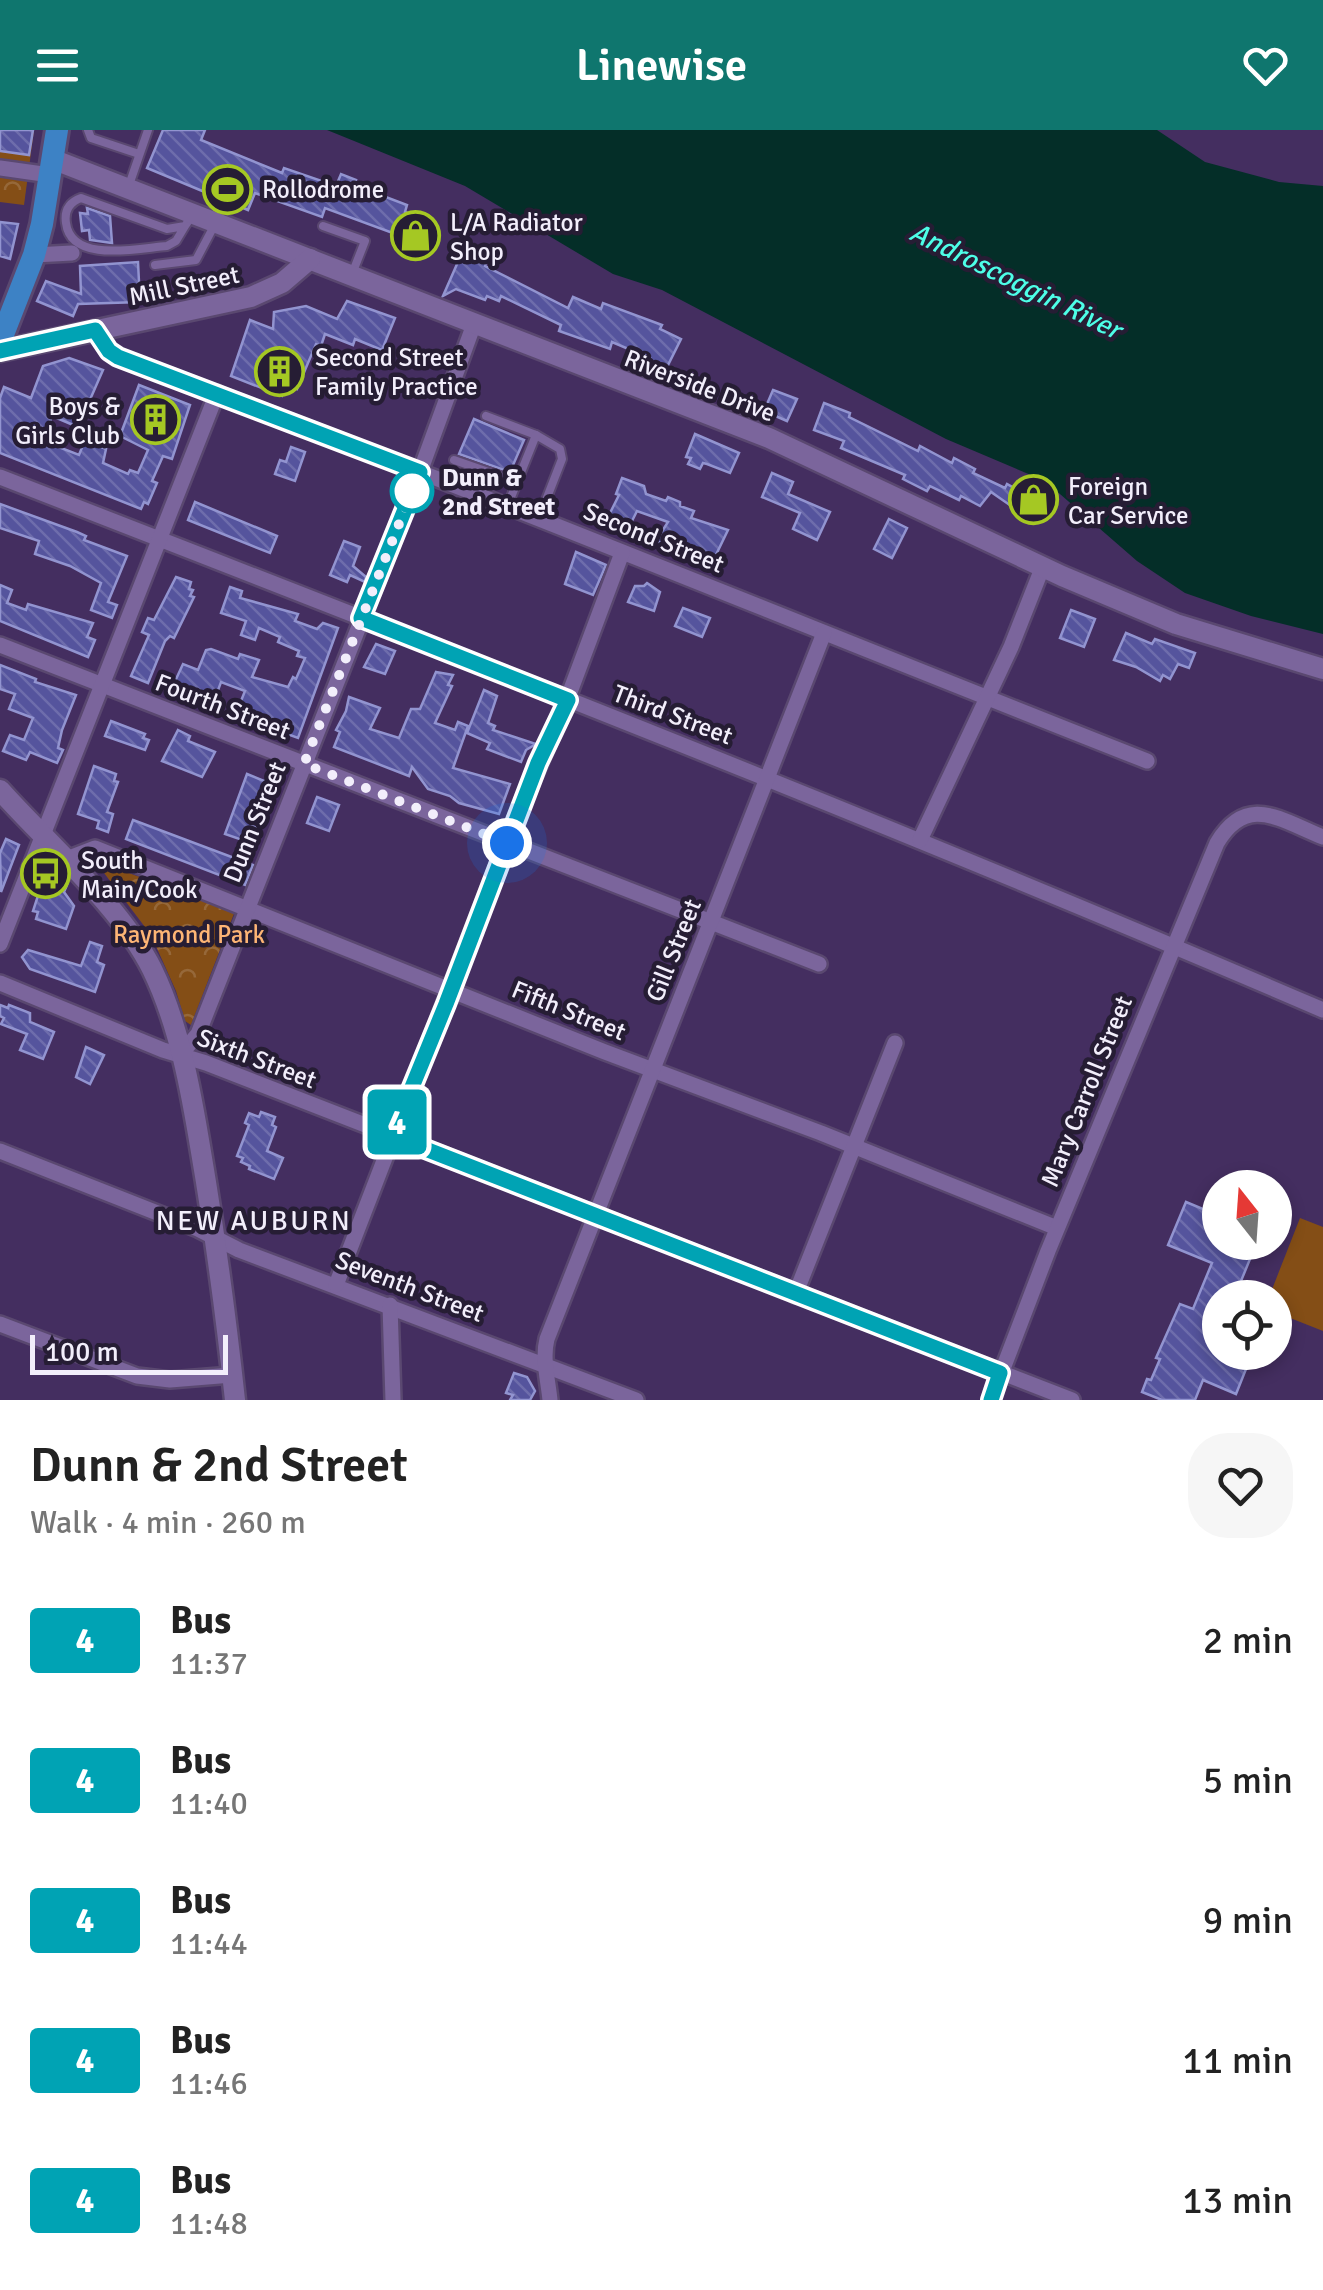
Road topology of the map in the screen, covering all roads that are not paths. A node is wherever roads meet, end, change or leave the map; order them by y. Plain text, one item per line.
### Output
1 (56, 130) edge
2 (88, 130) edge
3 (148, 130) edge
4 (139, 154) junction
5 (51, 167) junction
6 (0, 168) edge
7 (128, 188) junction
8 (190, 220) junction
9 (216, 222) junction
10 (322, 226) dead end
11 (72, 254) dead end
12 (34, 255) junction
13 (310, 259) junction
14 (155, 265) dead end
15 (351, 275) junction
16 (474, 324) junction
17 (95, 330) junction
18 (0, 342) edge
19 (0, 351) edge
20 (217, 394) junction
21 (486, 416) dead end
22 (536, 435) junction
23 (454, 460) dead end
24 (420, 472) junction
25 (0, 477) edge
26 (517, 482) junction
27 (507, 507) junction
28 (539, 518) junction
29 (159, 539) junction
30 (622, 553) junction
31 (1042, 566) junction
32 (361, 618) junction
33 (824, 633) junction
34 (0, 645) edge
35 (1323, 669) edge
36 (102, 686) junction
37 (985, 699) junction
38 (568, 700) junction
39 (1147, 761) dead end
40 (304, 764) junction
41 (767, 778) junction
42 (3, 798) edge
43 (42, 835) junction
44 (1323, 837) edge
45 (920, 840) junction
46 (507, 843) junction
47 (64, 860) junction
48 (246, 907) junction
49 (712, 922) junction
50 (0, 944) edge
51 (1172, 946) junction
52 (820, 964) dead end
53 (0, 983) edge
54 (451, 990) junction
55 (1323, 1010) edge
56 (895, 1043) dead end
57 (180, 1055) junction
58 (653, 1070) junction
59 (392, 1136) junction
60 (856, 1146) junction
61 (0, 1150) edge
62 (596, 1216) junction
63 (1057, 1228) junction
64 (214, 1238) junction
65 (336, 1285) junction
66 (796, 1295) junction
67 (390, 1305) junction
68 (0, 1324) edge
69 (548, 1365) junction
70 (1000, 1373) junction
71 (232, 1375) junction
72 (235, 1400) edge
73 (393, 1400) edge
74 (550, 1400) edge
75 (636, 1400) edge
76 (992, 1400) edge
77 (1072, 1400) edge

1 - 5 main road
2 - 4 lane
3 - 4 lane
4 - 7 lane
5 - 6 street
5 - 7 main road, Riverside Drive
5 - 12 main road
7 - 8 main road, Riverside Drive
8 - 8 lane
8 - 9 main road, Riverside Drive
9 - 13 main road, Riverside Drive
9 - 14 lane
10 - 15 lane
11 - 12 street
12 - 18 main road
13 - 15 main road, Riverside Drive
13 - 17 main road, Mill Street
15 - 16 main road, Riverside Drive
16 - 24 street, Dunn Street
16 - 31 main road, Riverside Drive
17 - 19 main road, Mill Street
17 - 20 street, Second Street
20 - 24 street, Second Street
20 - 29 street
21 - 22 lane
22 - 26 lane
22 - 28 lane
23 - 26 lane
24 - 27 street, Second Street
24 - 32 street, Dunn Street
25 - 29 street, Third Street
26 - 27 lane
27 - 28 street, Second Street
28 - 30 street, Second Street
29 - 32 street, Third Street
29 - 36 street
30 - 33 street, Second Street
30 - 38 street
31 - 35 main road, Riverside Drive
31 - 37 street
32 - 38 street, Third Street
32 - 40 street, Dunn Street
33 - 37 street, Second Street
33 - 41 street, Gill Street
34 - 36 street, Fourth Street
36 - 40 street, Fourth Street
36 - 43 street
37 - 39 street, Second Street
37 - 45 street
38 - 41 street, Third Street
38 - 46 street
40 - 46 street, Fourth Street
40 - 48 street, Dunn Street
41 - 45 street, Third Street
41 - 49 street, Gill Street
42 - 43 main road
43 - 47 main road
43 - 50 street
44 - 51 street, Mary Carroll Street
45 - 51 street, Third Street
46 - 49 street, Fourth Street
46 - 54 street
47 - 48 street, Fifth Street
47 - 57 main road
48 - 54 street, Fifth Street
48 - 57 street, Dunn Street
49 - 52 street, Fourth Street
49 - 58 street, Gill Street
51 - 55 street, Third Street
51 - 63 street, Mary Carroll Street
53 - 57 street, Sixth Street
54 - 58 street, Fifth Street
54 - 59 street
56 - 60 street
57 - 59 street, Sixth Street
57 - 64 main road
58 - 60 street, Fifth Street
58 - 62 street, Gill Street
59 - 62 street, Sixth Street
59 - 65 street
60 - 63 street, Fifth Street
60 - 66 street
61 - 64 street, Seventh Street
62 - 66 street, Sixth Street
62 - 69 street, Gill Street
63 - 70 street, Mary Carroll Street
64 - 65 street, Seventh Street
64 - 71 main road
65 - 67 street, Seventh Street
66 - 70 street, Sixth Street
67 - 69 street, Seventh Street
67 - 73 street
68 - 71 street
69 - 74 street, Gill Street
69 - 75 street, Seventh Street
70 - 76 street, Mary Carroll Street
70 - 77 street, Sixth Street
71 - 72 main road

